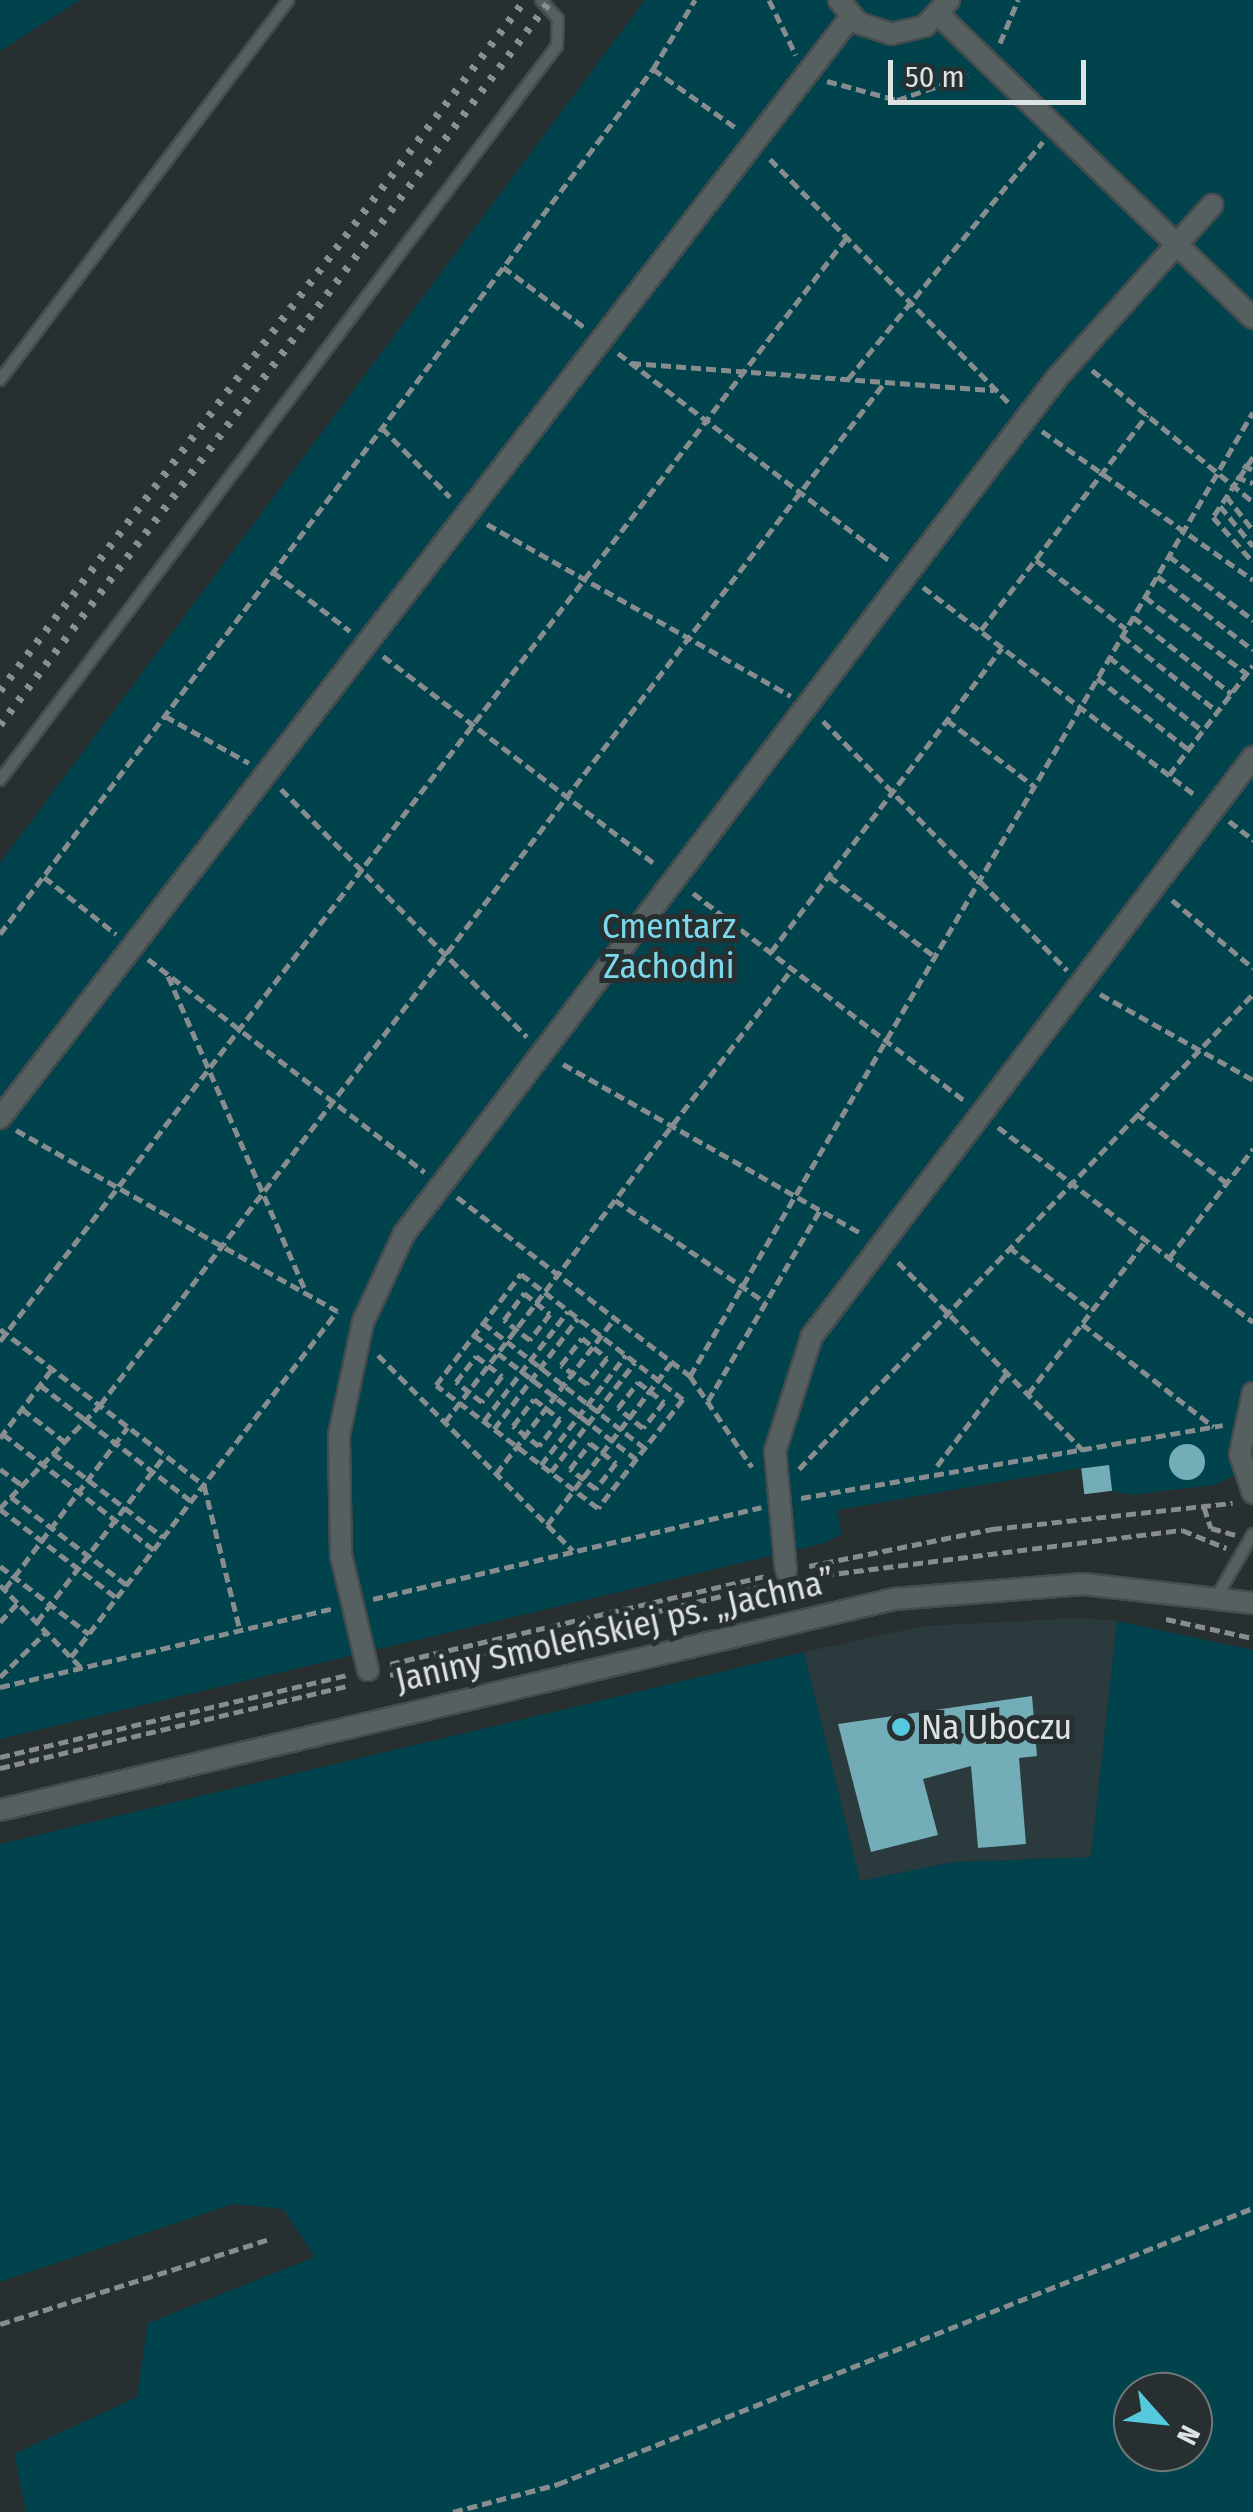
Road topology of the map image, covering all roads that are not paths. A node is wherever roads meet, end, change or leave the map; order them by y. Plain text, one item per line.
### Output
1 (288, 0) edge
2 (542, 0) edge
3 (944, 8) edge
4 (845, 9) edge
5 (1212, 204) dead end
6 (1175, 243) junction
7 (1253, 318) edge
8 (0, 380) edge
9 (1253, 757) edge
10 (0, 780) edge
11 (0, 1120) edge
12 (1253, 1392) edge
13 (1253, 1493) edge
14 (1250, 1536) edge
15 (786, 1571) road end
16 (1217, 1596) junction
17 (1253, 1603) edge
18 (368, 1677) road end
19 (0, 1810) edge

1 - 8 lane
2 - 10 lane
3 - 4 street
3 - 6 street
4 - 11 street
5 - 6 street
6 - 7 street
6 - 18 street
9 - 15 street
12 - 13 street
14 - 16 lane
16 - 17 street, Janiny Smoleńskiej ps. „Jachna”
16 - 19 street, Janiny Smoleńskiej ps. „Jachna”

